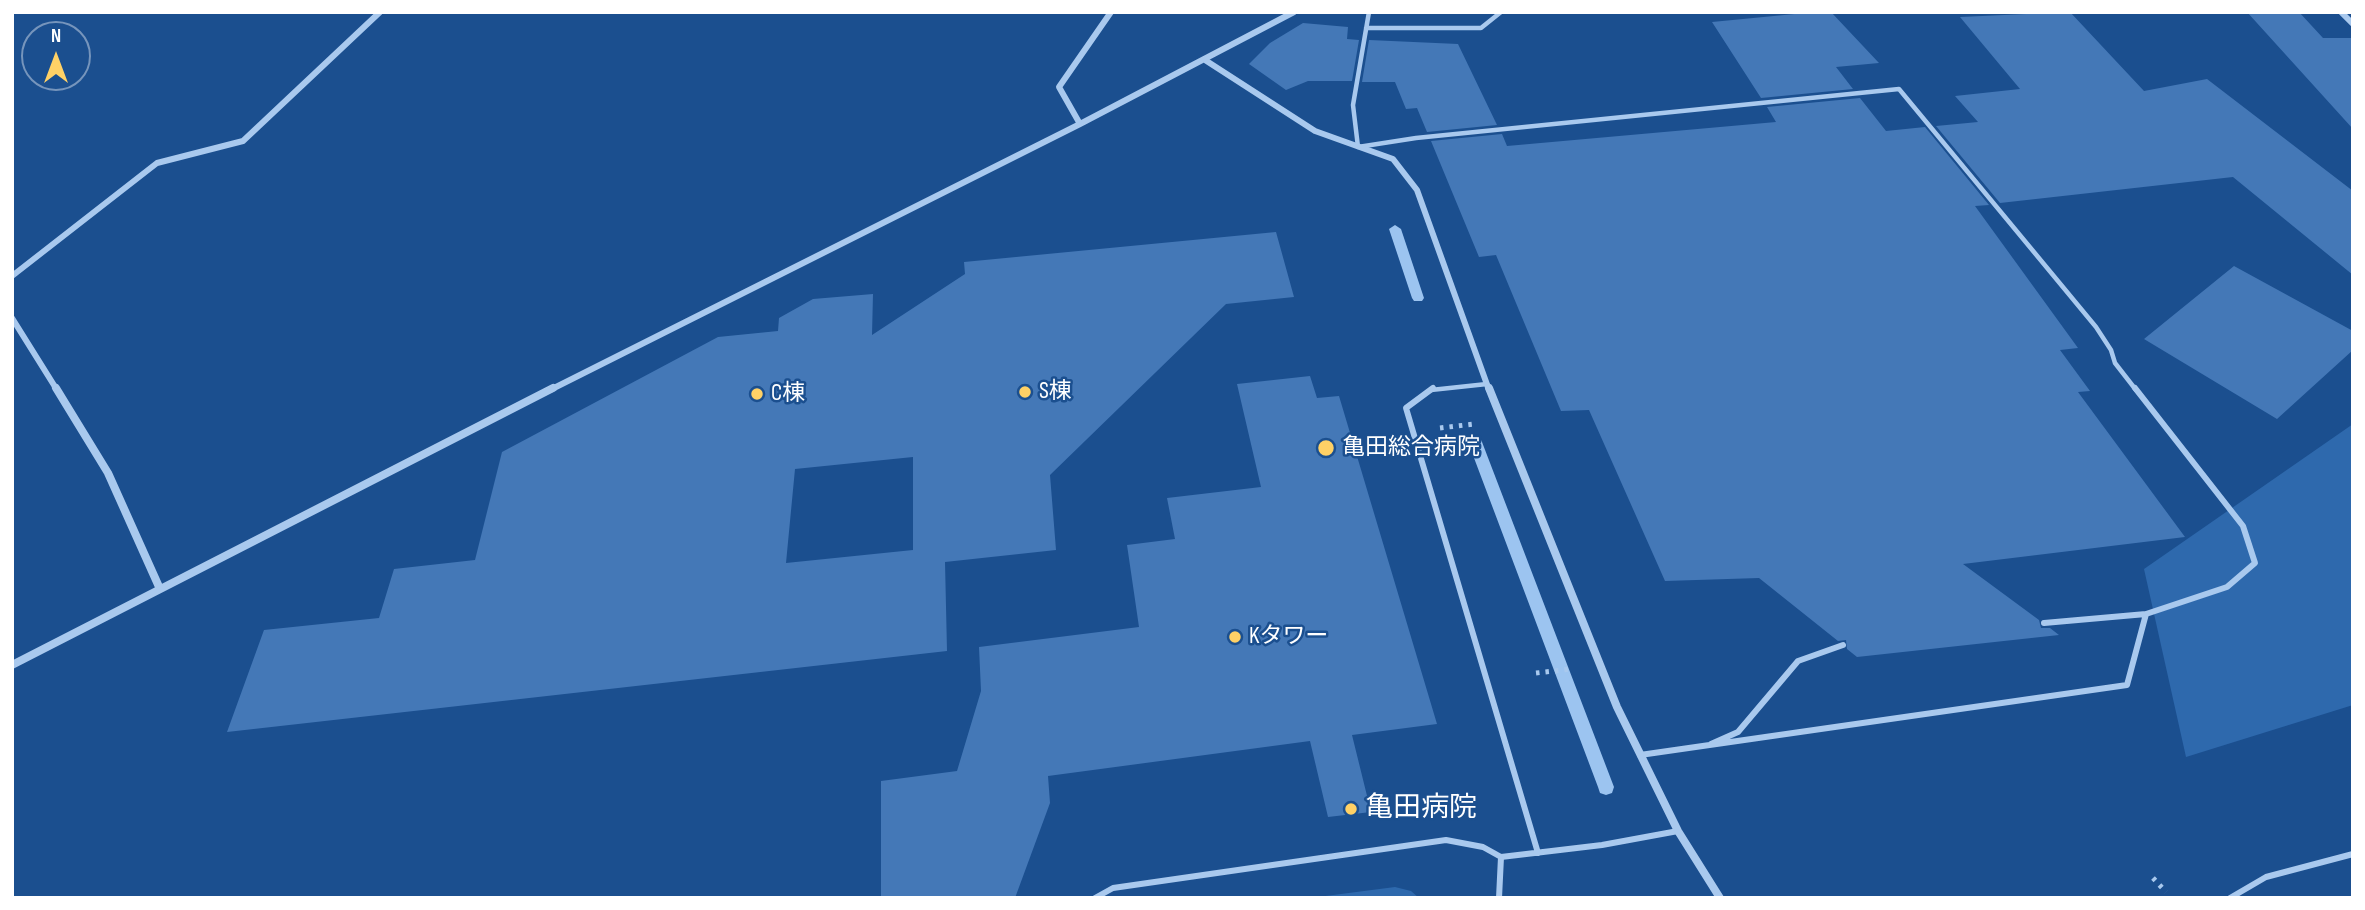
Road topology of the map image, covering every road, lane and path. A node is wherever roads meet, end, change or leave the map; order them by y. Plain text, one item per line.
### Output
1 (380, 12) edge
2 (1111, 12) edge
3 (1294, 12) edge
4 (1369, 12) edge
5 (1502, 12) edge
6 (2341, 12) edge
7 (2353, 24) edge
8 (1366, 27) junction
9 (1205, 60) junction
10 (1080, 124) junction
11 (1358, 147) junction
12 (12, 275) edge
13 (12, 318) edge
14 (1488, 384) junction
15 (1482, 424) dead end
16 (1440, 428) dead end
17 (160, 589) junction
18 (2146, 614) junction
19 (2044, 623) dead end
20 (1843, 645) dead end
21 (12, 665) edge
22 (1580, 668) dead end
23 (1536, 673) dead end
24 (1702, 748) junction
25 (1640, 755) junction
26 (1678, 831) junction
27 (1538, 853) junction
28 (2353, 854) edge
29 (1501, 857) junction
30 (2153, 878) dead end
31 (2166, 891) dead end
32 (1095, 898) edge
33 (1499, 898) edge
34 (1720, 898) edge
35 (2230, 898) edge

1 - 12 street
2 - 10 street
3 - 9 street
4 - 8 lane
5 - 8 lane
6 - 7 street
8 - 11 lane
9 - 10 street
9 - 11 street
10 - 17 street
11 - 14 street
11 - 18 lane
13 - 17 street
14 - 25 street
14 - 27 lane
15 - 16 path
17 - 21 street
18 - 19 lane
18 - 24 lane
20 - 24 lane
22 - 23 path
24 - 25 lane
25 - 26 street
26 - 27 lane
26 - 34 street
27 - 29 lane
28 - 35 lane
29 - 32 lane
29 - 33 lane
30 - 31 path

